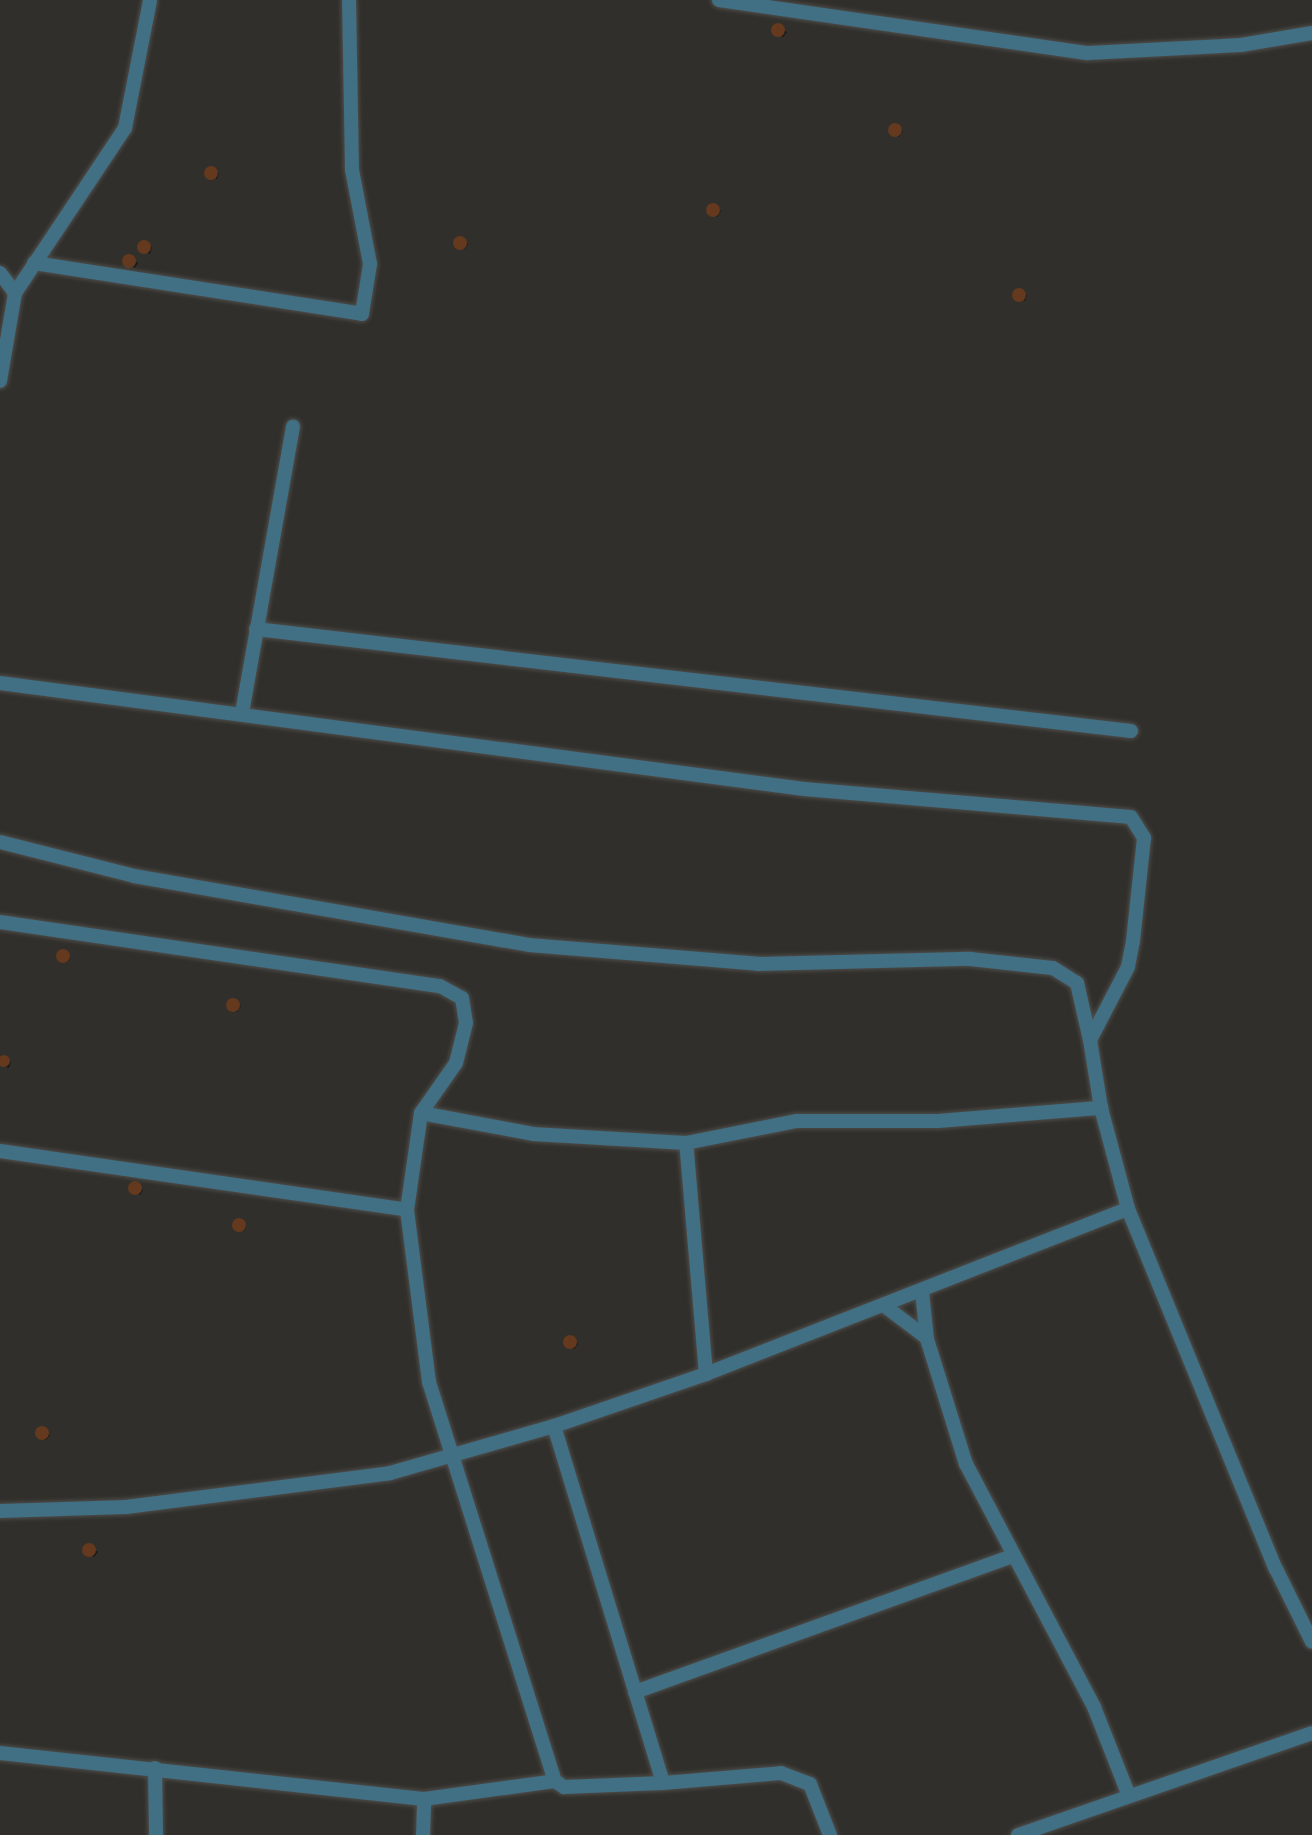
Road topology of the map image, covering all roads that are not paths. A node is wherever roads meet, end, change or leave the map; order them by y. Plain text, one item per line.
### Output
1 (150, 0) edge
2 (349, 0) edge
3 (719, 0) edge
4 (1312, 33) edge
5 (34, 263) junction
6 (0, 273) edge
7 (15, 293) junction
8 (0, 381) edge
9 (293, 426) dead end
10 (256, 629) junction
11 (0, 683) edge
12 (242, 713) junction
13 (1131, 731) dead end
14 (0, 842) edge
15 (0, 922) edge
16 (1090, 1040) junction
17 (1101, 1108) junction
18 (421, 1113) junction
19 (686, 1143) junction
20 (0, 1151) edge
21 (1128, 1209) junction
22 (407, 1210) junction
23 (922, 1292) junction
24 (886, 1307) junction
25 (927, 1339) junction
26 (706, 1374) junction
27 (554, 1426) junction
28 (454, 1455) junction
29 (0, 1511) edge
30 (1013, 1556) junction
31 (1312, 1642) edge
32 (635, 1692) junction
33 (1312, 1733) edge
34 (0, 1753) edge
35 (155, 1768) junction
36 (555, 1781) junction
37 (663, 1783) junction
38 (1129, 1796) junction
39 (424, 1799) junction
40 (156, 1835) edge
41 (423, 1835) edge
42 (830, 1835) edge
43 (1018, 1835) edge

1 - 5 street
2 - 5 street
3 - 4 street
5 - 7 street
6 - 7 street
7 - 8 street
9 - 10 street
10 - 12 street
10 - 13 street
11 - 12 street
12 - 16 street
14 - 16 street
15 - 18 street
16 - 17 street
17 - 19 street
17 - 21 street
18 - 19 street
18 - 22 street
19 - 26 street
20 - 22 street
21 - 23 street
21 - 31 street
22 - 28 street
23 - 24 street
23 - 25 street
24 - 25 street
24 - 26 street
25 - 30 street
26 - 27 street
27 - 28 street
27 - 32 street
28 - 29 street
28 - 36 street
30 - 32 street
30 - 38 street
32 - 37 street
33 - 38 street
34 - 35 street
35 - 39 street
35 - 40 street
36 - 37 street
36 - 39 street
37 - 42 street
38 - 43 street
39 - 41 street

